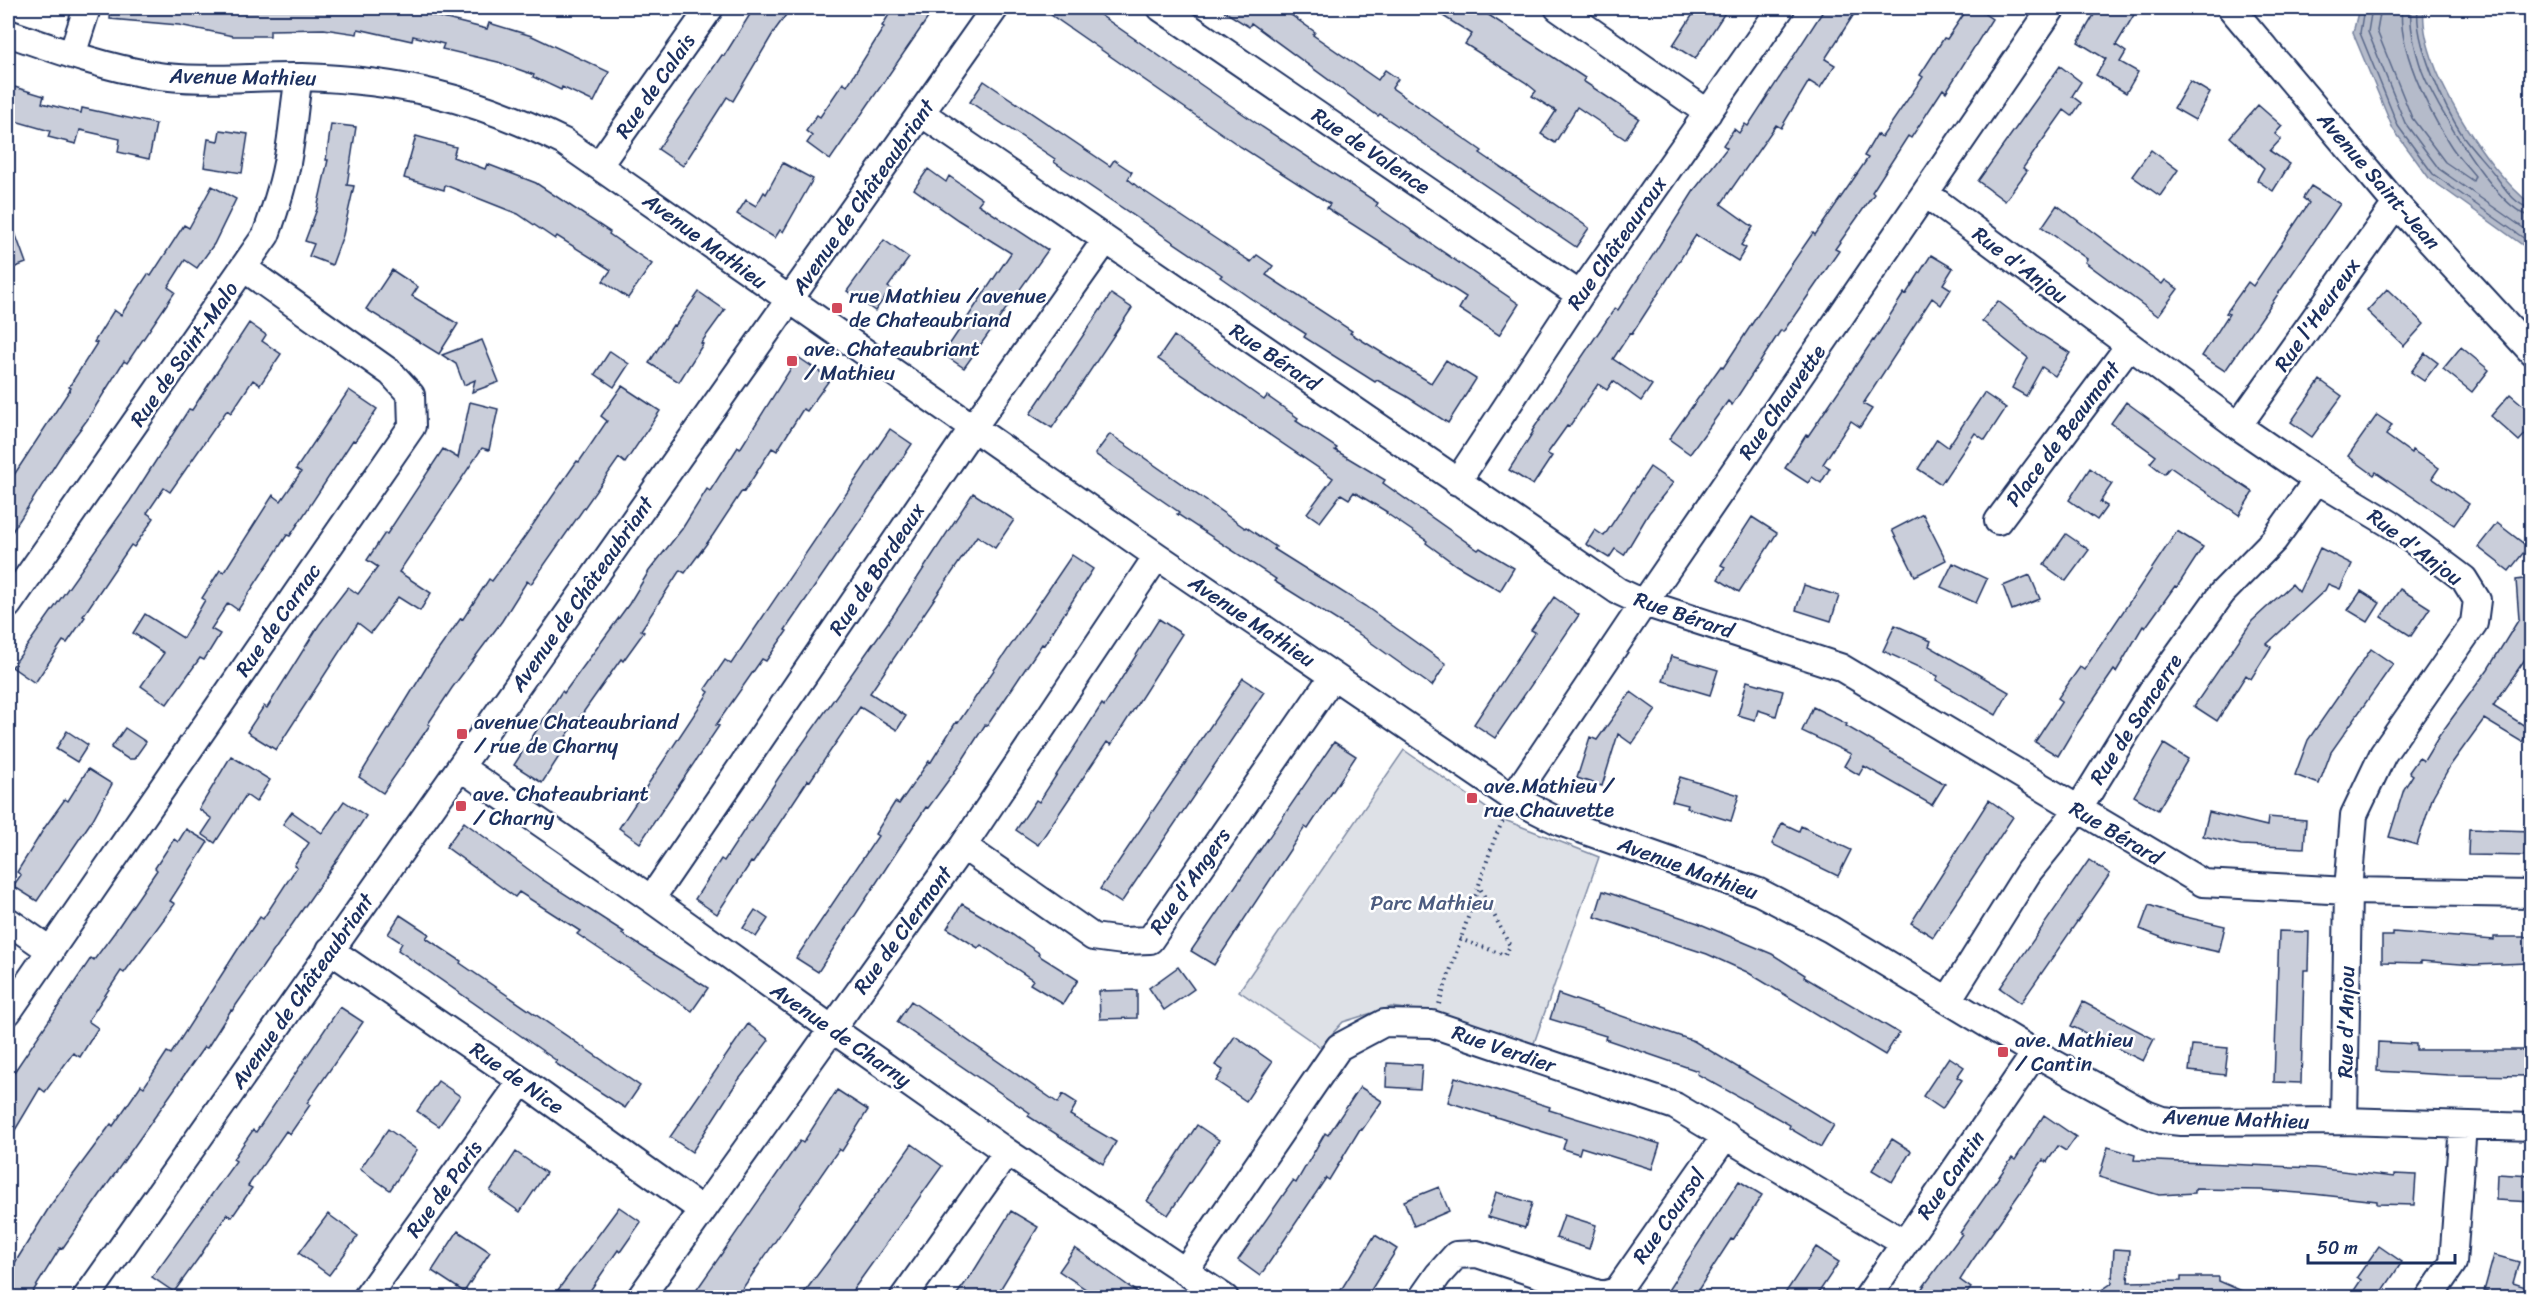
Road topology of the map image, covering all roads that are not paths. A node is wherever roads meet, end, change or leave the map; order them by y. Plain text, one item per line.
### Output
1 (87, 8) edge
2 (710, 8) edge
3 (995, 8) edge
4 (1161, 8) edge
5 (1558, 8) edge
6 (1781, 8) edge
7 (2052, 8) edge
8 (2231, 8) edge
9 (8, 33) edge
10 (72, 55) junction
11 (299, 77) junction
12 (921, 113) junction
13 (1708, 113) junction
14 (599, 165) junction
15 (1926, 194) junction
16 (2396, 204) junction
17 (1105, 241) junction
18 (244, 268) junction
19 (1580, 295) junction
20 (789, 302) junction
21 (2128, 346) junction
22 (2532, 352) edge
23 (2238, 426) junction
24 (972, 429) junction
25 (2317, 480) junction
26 (1457, 482) junction
27 (1998, 521) dead end
28 (1156, 556) junction
29 (1644, 603) junction
30 (8, 605) edge
31 (1333, 676) junction
32 (460, 767) junction
33 (1514, 798) junction
34 (2078, 810) junction
35 (963, 846) junction
36 (2348, 891) junction
37 (2532, 894) edge
38 (651, 899) junction
39 (8, 921) edge
40 (330, 950) junction
41 (51, 951) junction
42 (1948, 1000) junction
43 (8, 1012) edge
44 (832, 1029) junction
45 (2036, 1053) junction
46 (522, 1081) junction
47 (2344, 1121) junction
48 (2463, 1125) junction
49 (2532, 1127) edge
50 (1726, 1135) junction
51 (1008, 1152) junction
52 (702, 1210) junction
53 (1904, 1243) junction
54 (1185, 1271) junction
55 (86, 1298) edge
56 (366, 1298) edge
57 (640, 1298) edge
58 (903, 1298) edge
59 (1225, 1298) edge
60 (1422, 1298) edge
61 (1867, 1298) edge
62 (2429, 1298) edge

1 - 10 street
2 - 14 street, Rue de Calais
3 - 12 street, Avenue de Châteaubriant
4 - 19 street, Rue de Valence
5 - 13 street
6 - 13 street, Rue Châteauroux
7 - 15 street, Rue Chauvette
8 - 16 street, Avenue Saint-Jean
9 - 10 street, Avenue Mathieu
10 - 11 street, Avenue Mathieu
11 - 14 street, Avenue Mathieu
11 - 18 street, Rue de Saint-Malo
12 - 17 street, Rue Bérard
12 - 20 street, Avenue de Châteaubriant
13 - 19 street, Rue Châteauroux
14 - 20 street, Avenue Mathieu
15 - 21 street, Rue d'Anjou
15 - 29 street, Rue Chauvette
16 - 22 street, Avenue Saint-Jean
16 - 23 street, Rue l'Heureux
17 - 24 street, Rue de Bordeaux
17 - 26 street, Rue Bérard
18 - 30 street, Rue de Saint-Malo
18 - 41 street, Rue de Carnac
19 - 26 street, Rue Châteauroux
20 - 24 street, Avenue Mathieu
20 - 32 street, Avenue de Châteaubriant
21 - 23 street, Rue d'Anjou
21 - 27 street, Place de Beaumont
23 - 25 street, Rue d'Anjou
24 - 28 street, Avenue Mathieu
24 - 38 street, Rue de Bordeaux
25 - 34 street, Rue de Sancerre
25 - 36 street, Rue d'Anjou
26 - 29 street, Rue Bérard
28 - 31 street, Avenue Mathieu
28 - 35 street, Rue de Clermont
29 - 33 street, Rue Chauvette
29 - 34 street, Rue Bérard
31 - 33 street, Avenue Mathieu
31 - 35 street, Rue d'Angers
32 - 38 street, Avenue de Charny
32 - 40 street, Avenue de Châteaubriant
33 - 42 street, Avenue Mathieu
34 - 36 street, Rue Bérard
34 - 42 street, Rue de Sancerre
35 - 44 street, Rue de Clermont
36 - 37 street, Rue Bérard
36 - 47 street, Rue d'Anjou
38 - 44 street, Avenue de Charny
39 - 41 street
40 - 46 street, Rue de Nice
40 - 55 street, Avenue de Châteaubriant
41 - 43 street, Rue de Carnac
42 - 45 street, Avenue Mathieu
44 - 51 street, Avenue de Charny
44 - 52 street, Rue de Clermont
45 - 47 street, Avenue Mathieu
45 - 53 street, Rue Cantin
46 - 52 street, Rue de Nice
46 - 56 street, Rue de Paris
47 - 48 street, Avenue Mathieu
48 - 49 street, Avenue Mathieu
48 - 62 street
50 - 53 street, Rue Verdier
50 - 54 street, Rue Verdier
50 - 60 street, Rue Coursol
51 - 54 street, Avenue de Charny
51 - 58 street
52 - 57 street, Rue de Clermont
53 - 61 street, Rue Cantin
54 - 59 street, Avenue de Charny

